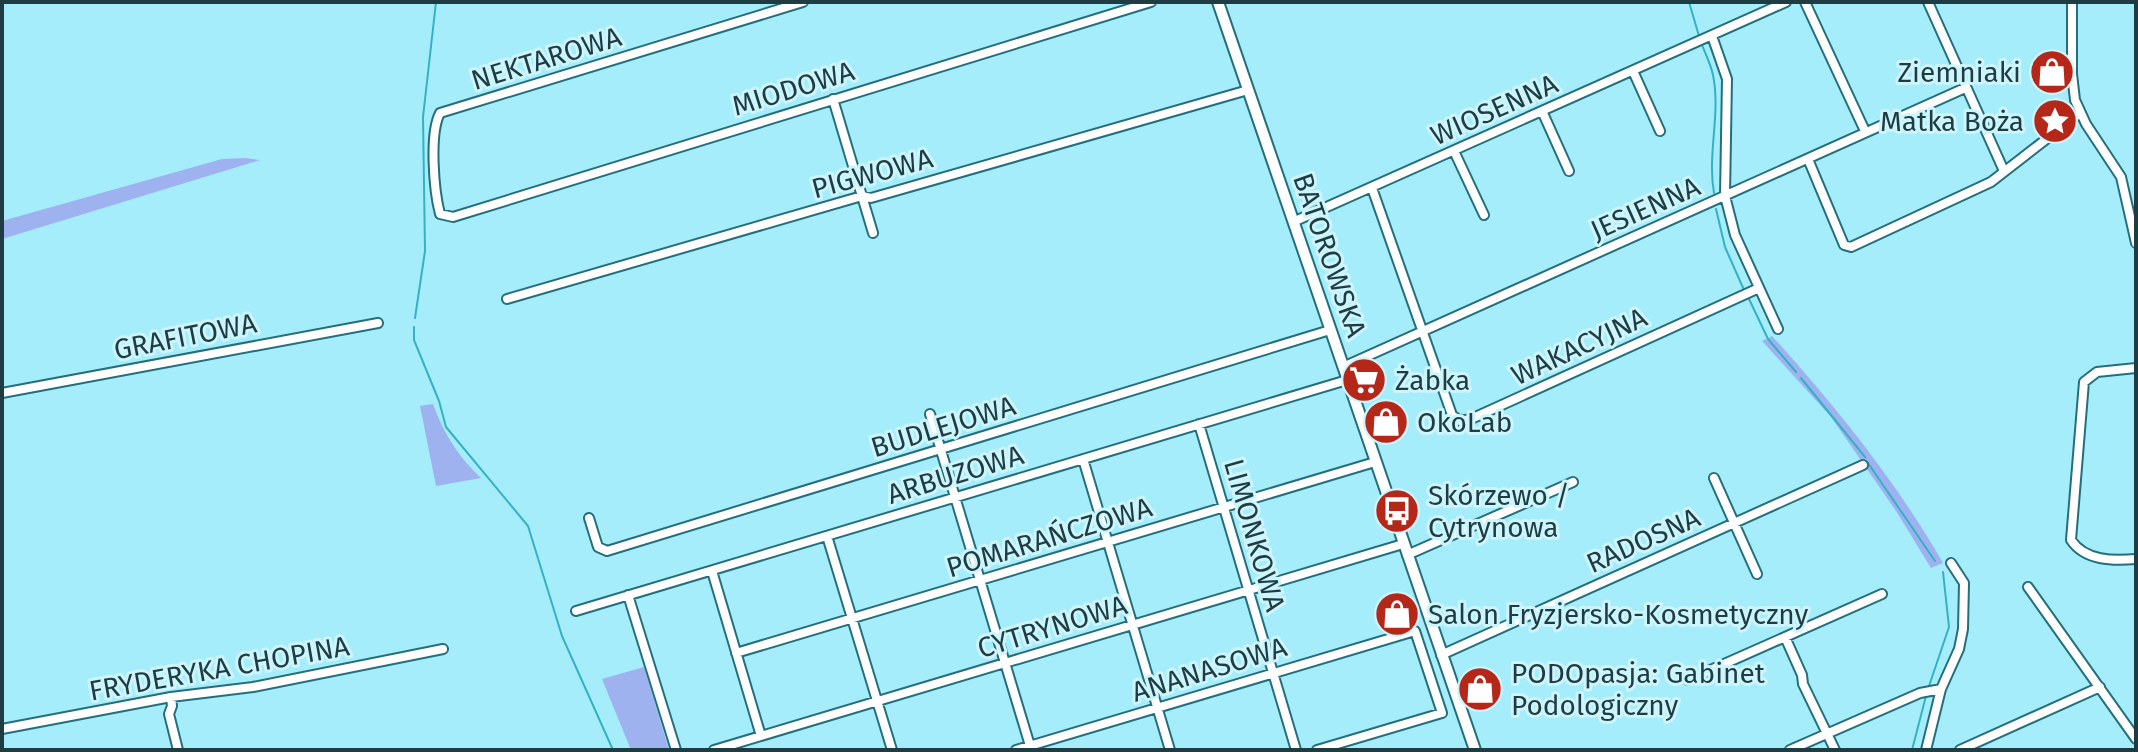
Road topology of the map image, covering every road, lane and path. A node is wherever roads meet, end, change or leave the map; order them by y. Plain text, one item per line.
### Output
1 (803, 2) edge
2 (1151, 2) edge
3 (1218, 2) edge
4 (1786, 2) edge
5 (1805, 2) edge
6 (1928, 2) edge
7 (2072, 2) edge
8 (1712, 36) junction
9 (1633, 71) junction
10 (1965, 88) junction
11 (1248, 90) junction
12 (833, 99) junction
13 (1542, 111) junction
14 (2080, 113) junction
15 (1660, 131) dead end
16 (1865, 131) junction
17 (1454, 151) junction
18 (1808, 159) junction
19 (1569, 171) dead end
20 (2004, 171) junction
21 (1372, 188) junction
22 (862, 196) junction
23 (1725, 196) junction
24 (1484, 215) dead end
25 (448, 217) joint
26 (1293, 222) junction
27 (873, 233) dead end
28 (2136, 243) edge
29 (1759, 288) junction
30 (507, 299) dead end
31 (378, 323) dead end
32 (1778, 329) dead end
33 (1330, 330) junction
34 (1424, 333) junction
35 (1343, 367) junction
36 (2136, 368) edge
37 (1347, 380) junction
38 (2, 393) edge
39 (930, 414) dead end
40 (1199, 424) junction
41 (942, 450) junction
42 (1083, 459) junction
43 (1375, 462) junction
44 (1863, 465) dead end
45 (1714, 478) dead end
46 (1573, 482) dead end
47 (955, 497) junction
48 (1224, 507) junction
49 (589, 518) dead end
50 (1735, 523) junction
51 (827, 536) junction
52 (1108, 542) junction
53 (1403, 544) junction
54 (1407, 555) junction
55 (2136, 559) edge
56 (1951, 563) dead end
57 (712, 571) junction
58 (1757, 574) dead end
59 (980, 580) junction
60 (2028, 587) dead end
61 (1248, 590) junction
62 (1882, 594) dead end
63 (628, 595) junction
64 (576, 611) dead end
65 (853, 618) junction
66 (1132, 625) junction
67 (1785, 637) junction
68 (443, 649) dead end
69 (736, 653) junction
70 (1441, 655) junction
71 (1005, 662) junction
72 (1273, 672) junction
73 (1688, 680) dead end
74 (2100, 687) junction
75 (1941, 689) junction
76 (171, 697) junction
77 (877, 700) junction
78 (1158, 708) junction
79 (2, 729) edge
80 (1827, 733) junction
81 (761, 736) junction
82 (2136, 739) edge
83 (1030, 748) edge
84 (178, 750) edge
85 (676, 750) edge
86 (714, 750) edge
87 (892, 750) edge
88 (1016, 750) edge
89 (1170, 750) edge
90 (1296, 750) edge
91 (1317, 750) edge
92 (1475, 750) edge
93 (1790, 750) edge
94 (1835, 750) edge
95 (1926, 750) edge
96 (1960, 750) edge

1 - 25 street, NEKTAROWA
2 - 12 street, MIODOWA
3 - 11 street, BATOROWSKA
4 - 8 street, WIOSENNA
5 - 16 street
6 - 10 street
7 - 14 street
8 - 9 street, WIOSENNA
8 - 23 street
9 - 13 street, WIOSENNA
9 - 15 street
10 - 16 street, JESIENNA
10 - 20 street
11 - 22 street, PIGWOWA
11 - 26 street, BATOROWSKA
12 - 22 street
12 - 25 street, MIODOWA
13 - 17 street, WIOSENNA
13 - 19 street
14 - 20 street
14 - 28 street
16 - 18 street, JESIENNA
17 - 21 street, WIOSENNA
17 - 24 street
18 - 20 street
18 - 23 street, JESIENNA
21 - 26 street, WIOSENNA
21 - 34 street
22 - 27 street
22 - 30 street, PIGWOWA
23 - 29 street
23 - 34 street, JESIENNA
26 - 33 street, BATOROWSKA
29 - 32 street
29 - 34 street, WAKACYJNA
31 - 38 street, GRAFITOWA
33 - 35 street, BATOROWSKA
33 - 41 street, BUDLEJOWA
34 - 35 street, JESIENNA
35 - 37 street, BATOROWSKA
36 - 55 street
37 - 40 street, ARBUZOWA
37 - 43 street, BATOROWSKA
39 - 41 street
40 - 42 street, ARBUZOWA
40 - 48 street, LIMONKOWA
41 - 47 street
41 - 49 street, BUDLEJOWA
42 - 47 street, ARBUZOWA
42 - 52 street
43 - 48 street, POMARAŃCZOWA
43 - 53 street, BATOROWSKA
44 - 50 street, RADOSNA
45 - 50 street
46 - 54 street
47 - 51 street, ARBUZOWA
47 - 59 street
48 - 52 street, POMARAŃCZOWA
48 - 61 street, LIMONKOWA
50 - 58 street
50 - 70 street, RADOSNA
51 - 57 street, ARBUZOWA
51 - 65 street
52 - 59 street, POMARAŃCZOWA
52 - 66 street
53 - 54 street, BATOROWSKA
53 - 61 street, CYTRYNOWA
54 - 70 street, BATOROWSKA
56 - 75 street
57 - 63 street, ARBUZOWA
57 - 69 street
59 - 65 street, POMARAŃCZOWA
59 - 71 street
60 - 74 street
61 - 66 street, CYTRYNOWA
61 - 72 street, LIMONKOWA
62 - 67 street
63 - 64 street, ARBUZOWA
63 - 85 street
65 - 69 street, POMARAŃCZOWA
65 - 77 street
66 - 71 street, CYTRYNOWA
66 - 78 street
67 - 73 street
67 - 80 street
68 - 76 street, FRYDERYKA CHOPINA
69 - 81 street
70 - 92 street, BATOROWSKA
71 - 77 street, CYTRYNOWA
71 - 83 street
72 - 78 street, ANANASOWA
72 - 90 street, LIMONKOWA
72 - 91 street, ANANASOWA
74 - 82 street
74 - 96 street
75 - 80 street
75 - 95 street
76 - 79 street, FRYDERYKA CHOPINA
76 - 84 street
77 - 81 street, CYTRYNOWA
77 - 87 street
78 - 83 street, ANANASOWA
78 - 89 street
80 - 93 street
80 - 94 street
81 - 86 street, CYTRYNOWA
83 - 88 street, ANANASOWA

